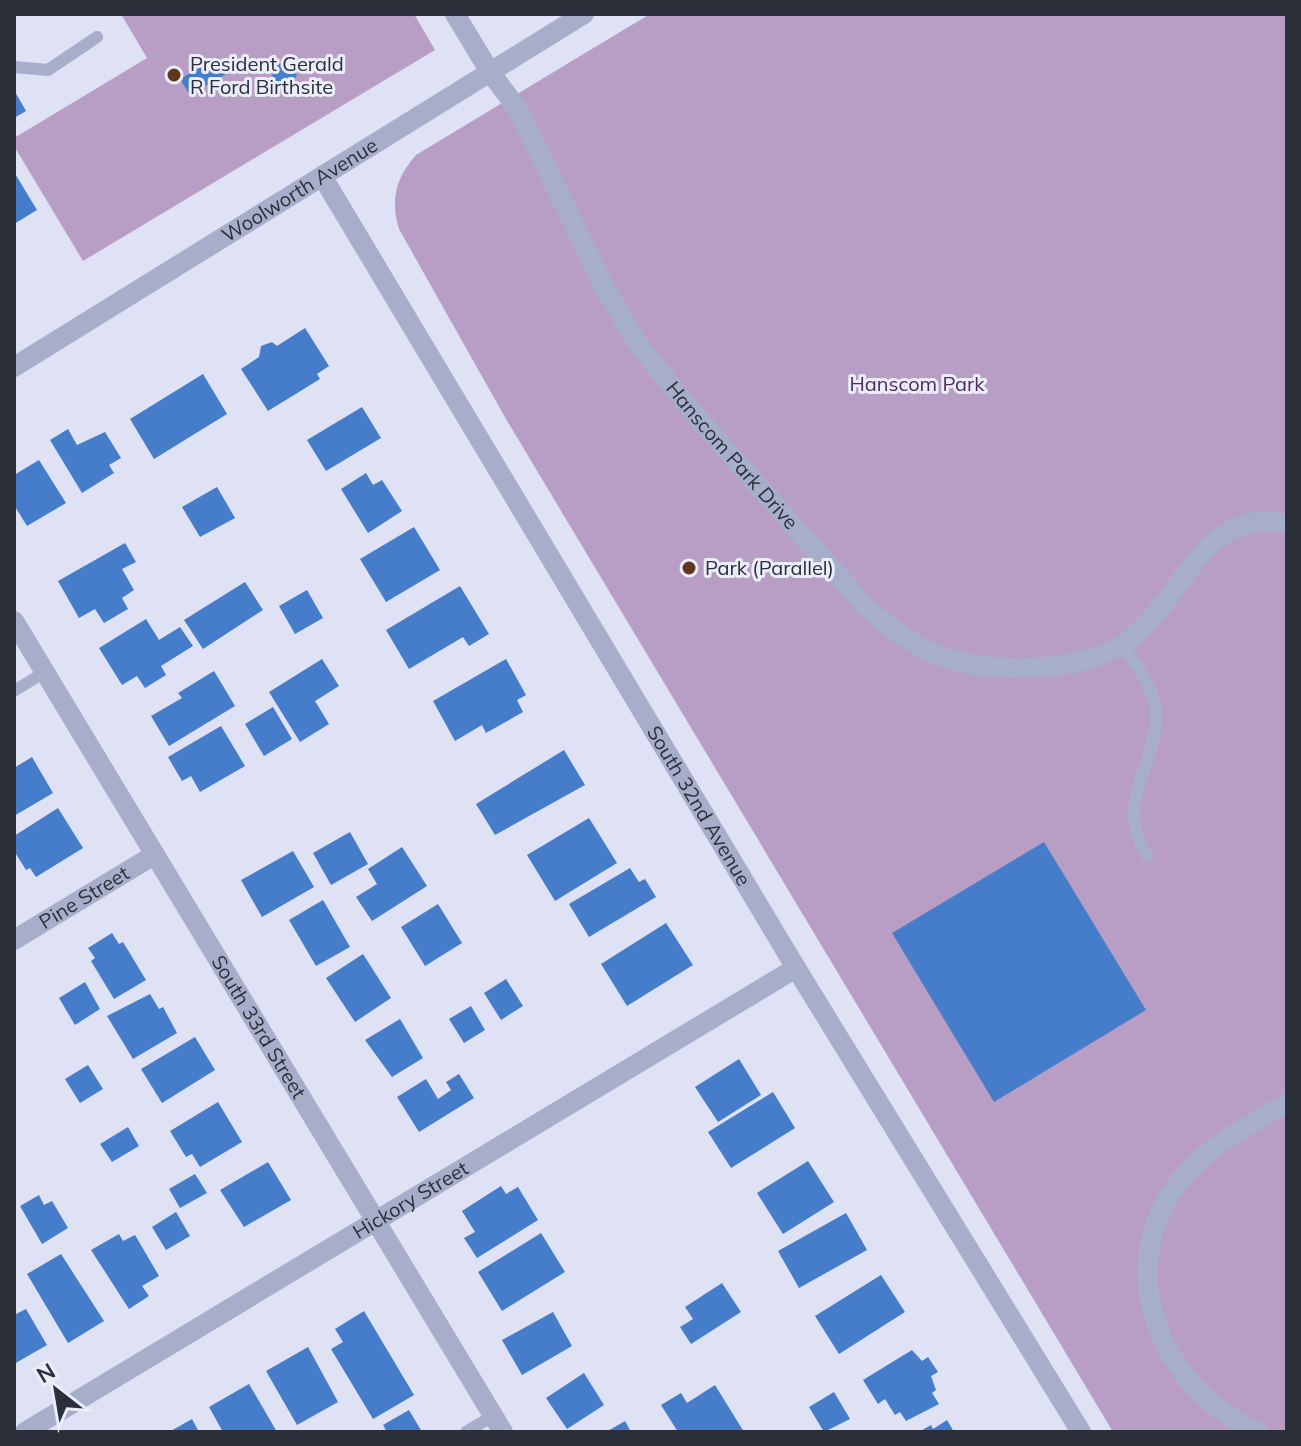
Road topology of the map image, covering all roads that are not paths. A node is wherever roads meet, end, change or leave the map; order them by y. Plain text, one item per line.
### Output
1 (455, 14) edge
2 (584, 14) edge
3 (97, 37) dead end
4 (14, 67) edge
5 (490, 72) junction
6 (322, 176) junction
7 (14, 367) edge
8 (1287, 524) edge
9 (14, 621) edge
10 (1122, 645) junction
11 (45, 672) junction
12 (14, 691) edge
13 (154, 855) junction
14 (1147, 856) dead end
15 (14, 940) edge
16 (796, 968) junction
17 (1287, 1103) edge
18 (377, 1219) junction
19 (498, 1424) edge
20 (25, 1432) edge
21 (466, 1432) edge
22 (1081, 1432) edge
23 (1258, 1432) edge

1 - 5 street, Hanscom Park Drive
2 - 5 street, Woolworth Avenue
3 - 4 lane
5 - 6 street, Woolworth Avenue
5 - 10 street, Hanscom Park Drive
6 - 7 street, Woolworth Avenue
6 - 16 street, South 32nd Avenue
8 - 10 street, Hanscom Park Drive
9 - 11 street, South 33rd Street
10 - 14 lane
11 - 12 lane
11 - 13 street, South 33rd Street
13 - 15 street, Pine Street
13 - 18 street, South 33rd Street
16 - 18 street, Hickory Street
16 - 22 street, South 32nd Avenue
17 - 23 street
18 - 19 street, South 33rd Street
18 - 20 street, Hickory Street
19 - 21 lane

